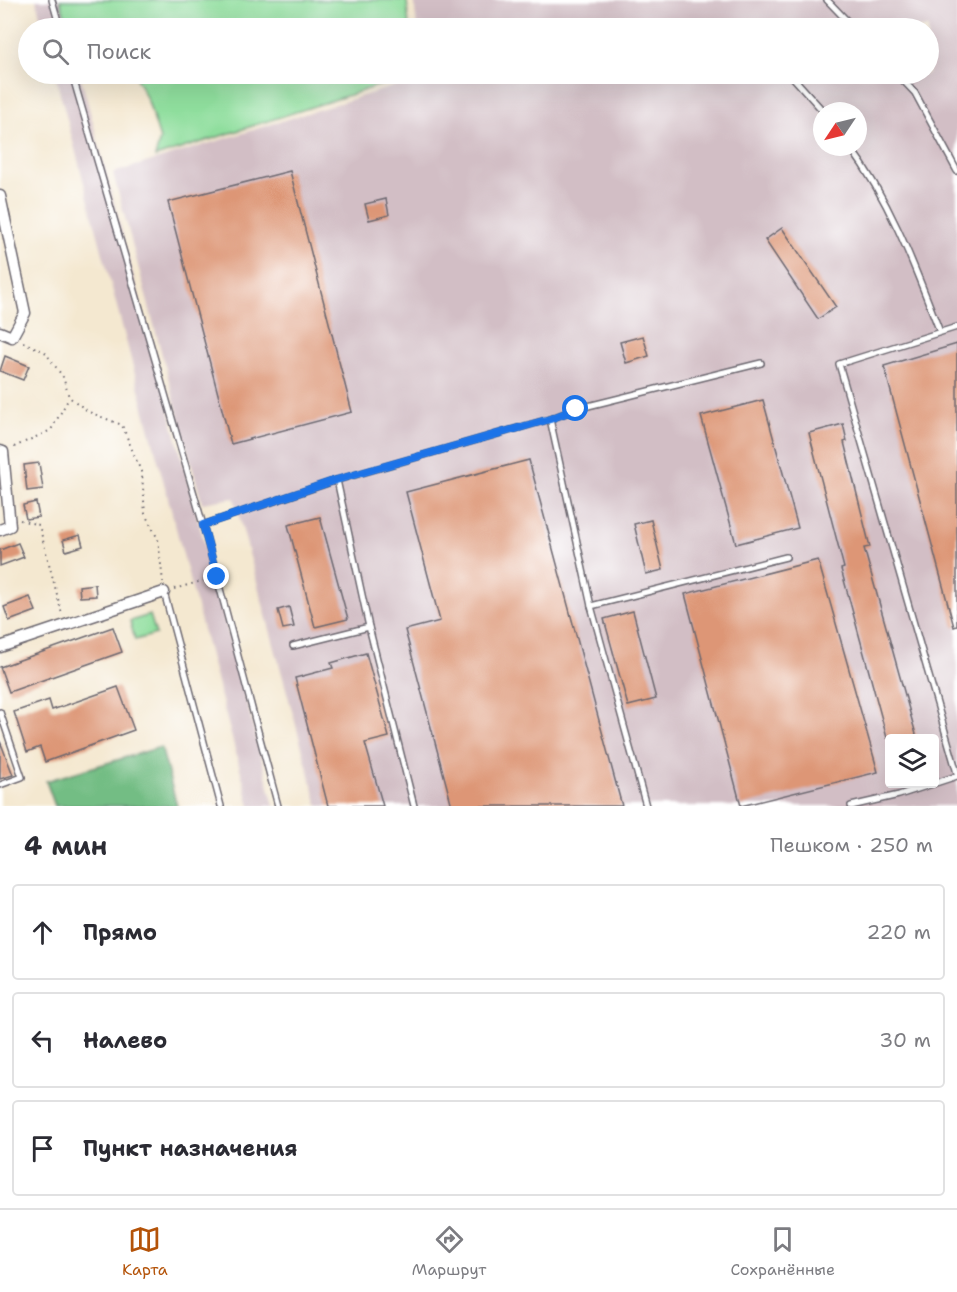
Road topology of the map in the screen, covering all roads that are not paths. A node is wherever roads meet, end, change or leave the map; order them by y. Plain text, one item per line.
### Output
1 (52, 0) edge
2 (827, 0) edge
3 (57, 18) edge
4 (844, 18) edge
5 (75, 84) edge
6 (799, 84) edge
7 (906, 84) edge
8 (815, 102) edge
9 (857, 156) edge
10 (957, 171) edge
11 (1, 200) edge
12 (957, 327) edge
13 (0, 332) edge
14 (940, 332) junction
15 (761, 363) dead end
16 (550, 419) junction
17 (1, 452) edge
18 (336, 480) junction
19 (6, 524) edge
20 (203, 525) junction
21 (786, 556) dead end
22 (164, 592) joint
23 (591, 606) junction
24 (369, 627) junction
25 (293, 646) dead end
26 (0, 647) edge
27 (0, 712) edge
28 (957, 775) edge
29 (0, 785) edge
30 (221, 806) edge
31 (278, 806) edge
32 (414, 806) edge
33 (646, 806) edge
34 (851, 806) edge

1 - 3 lane
2 - 4 lane
5 - 20 lane
6 - 8 lane
7 - 10 lane
9 - 14 lane
11 - 13 street
12 - 14 lane
14 - 28 lane
15 - 16 lane
16 - 18 lane
16 - 23 lane
17 - 19 street
18 - 20 lane
18 - 24 lane
20 - 31 lane
21 - 23 lane
22 - 26 street
22 - 30 lane
23 - 33 lane
24 - 25 lane
24 - 32 lane
27 - 29 lane
28 - 34 lane

